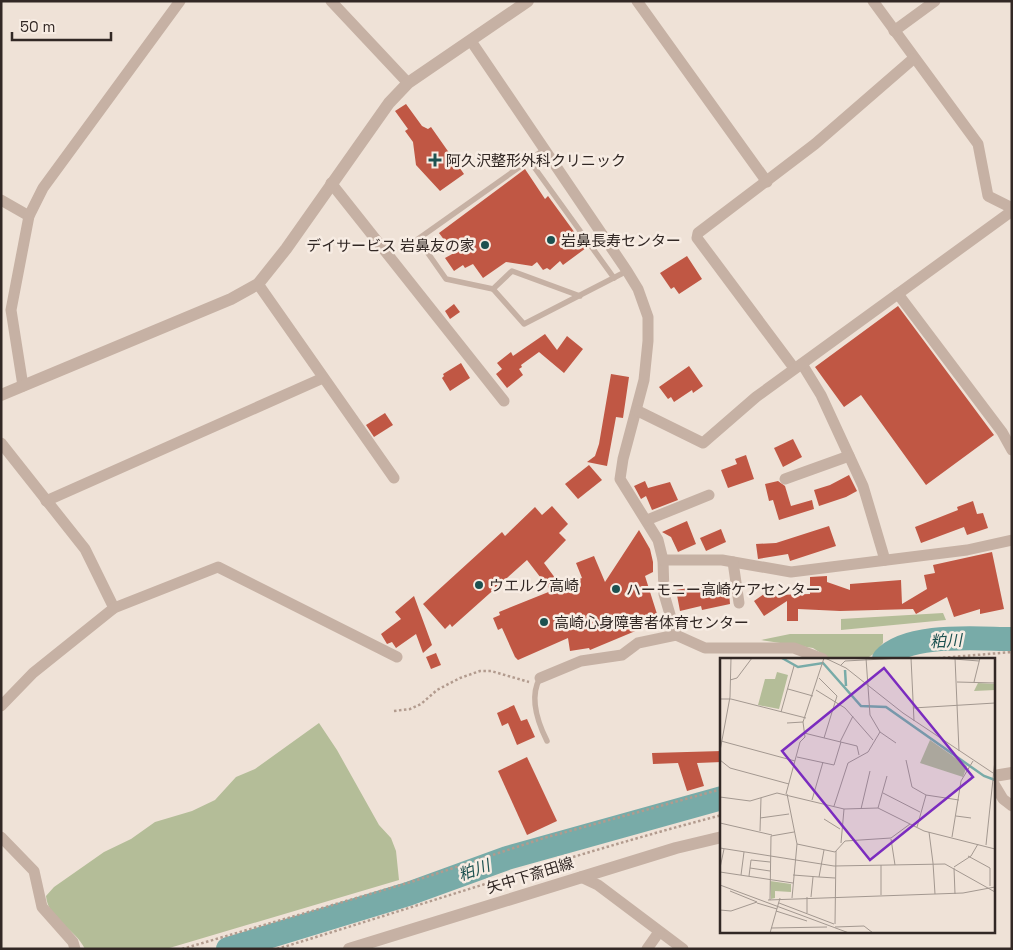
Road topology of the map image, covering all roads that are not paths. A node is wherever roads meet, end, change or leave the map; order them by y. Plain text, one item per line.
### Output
1 (180, 1) edge
2 (331, 1) edge
3 (528, 1) edge
4 (637, 1) edge
5 (873, 1) edge
6 (935, 1) edge
7 (894, 31) junction
8 (472, 41) junction
9 (913, 59) junction
10 (408, 83) junction
11 (545, 149) junction
12 (529, 160) junction
13 (767, 182) junction
14 (331, 183) junction
15 (1, 200) edge
16 (1012, 210) edge
17 (29, 216) junction
18 (627, 271) junction
19 (614, 278) junction
20 (258, 284) junction
21 (493, 289) junction
22 (898, 294) junction
23 (580, 296) junction
24 (798, 366) junction
25 (323, 378) junction
26 (23, 386) junction
27 (1, 395) edge
28 (504, 401) dead end
29 (638, 411) junction
30 (1, 443) edge
31 (1012, 450) edge
32 (849, 456) junction
33 (394, 478) dead end
34 (785, 479) dead end
35 (709, 495) dead end
36 (46, 501) junction
37 (647, 520) junction
38 (1012, 540) edge
39 (663, 560) junction
40 (885, 560) junction
41 (733, 562) junction
42 (739, 604) dead end
43 (114, 608) junction
44 (676, 635) junction
45 (397, 657) dead end
46 (820, 658) edge
47 (540, 678) joint
48 (1, 706) edge
49 (547, 741) dead end
50 (1012, 773) edge
51 (996, 776) edge
52 (996, 787) edge
53 (1012, 806) edge
54 (1, 837) edge
55 (720, 837) edge
56 (581, 876) junction
57 (659, 932) junction
58 (75, 949) edge
59 (349, 949) edge
60 (647, 949) edge
61 (683, 949) edge

1 - 17 street
2 - 10 street
3 - 8 street
4 - 13 street
5 - 7 street
6 - 7 street
7 - 9 street
8 - 10 street
8 - 11 street
9 - 13 street
9 - 16 street
10 - 14 street
11 - 12 lane
11 - 18 street
12 - 19 lane
12 - 21 lane
13 - 24 street
14 - 20 street
14 - 28 street
15 - 17 street
16 - 22 street
17 - 26 street
18 - 19 lane
18 - 29 street
19 - 23 lane
20 - 25 street
20 - 26 street
21 - 23 lane
21 - 23 lane
22 - 24 street
22 - 31 street
24 - 29 street
24 - 32 street
25 - 33 street
25 - 36 street
26 - 27 street
29 - 37 street
30 - 36 street
32 - 34 street
32 - 40 street
35 - 37 street
36 - 43 street
37 - 39 street
38 - 40 street
39 - 41 street
39 - 44 street
40 - 41 street
41 - 42 street
43 - 45 street
43 - 48 street
44 - 46 street
44 - 47 street
47 - 49 lane
50 - 51 street
52 - 53 street
54 - 58 street
55 - 56 street, 矢中下斎田線
56 - 57 street
56 - 59 street, 矢中下斎田線
57 - 60 street
57 - 61 street

